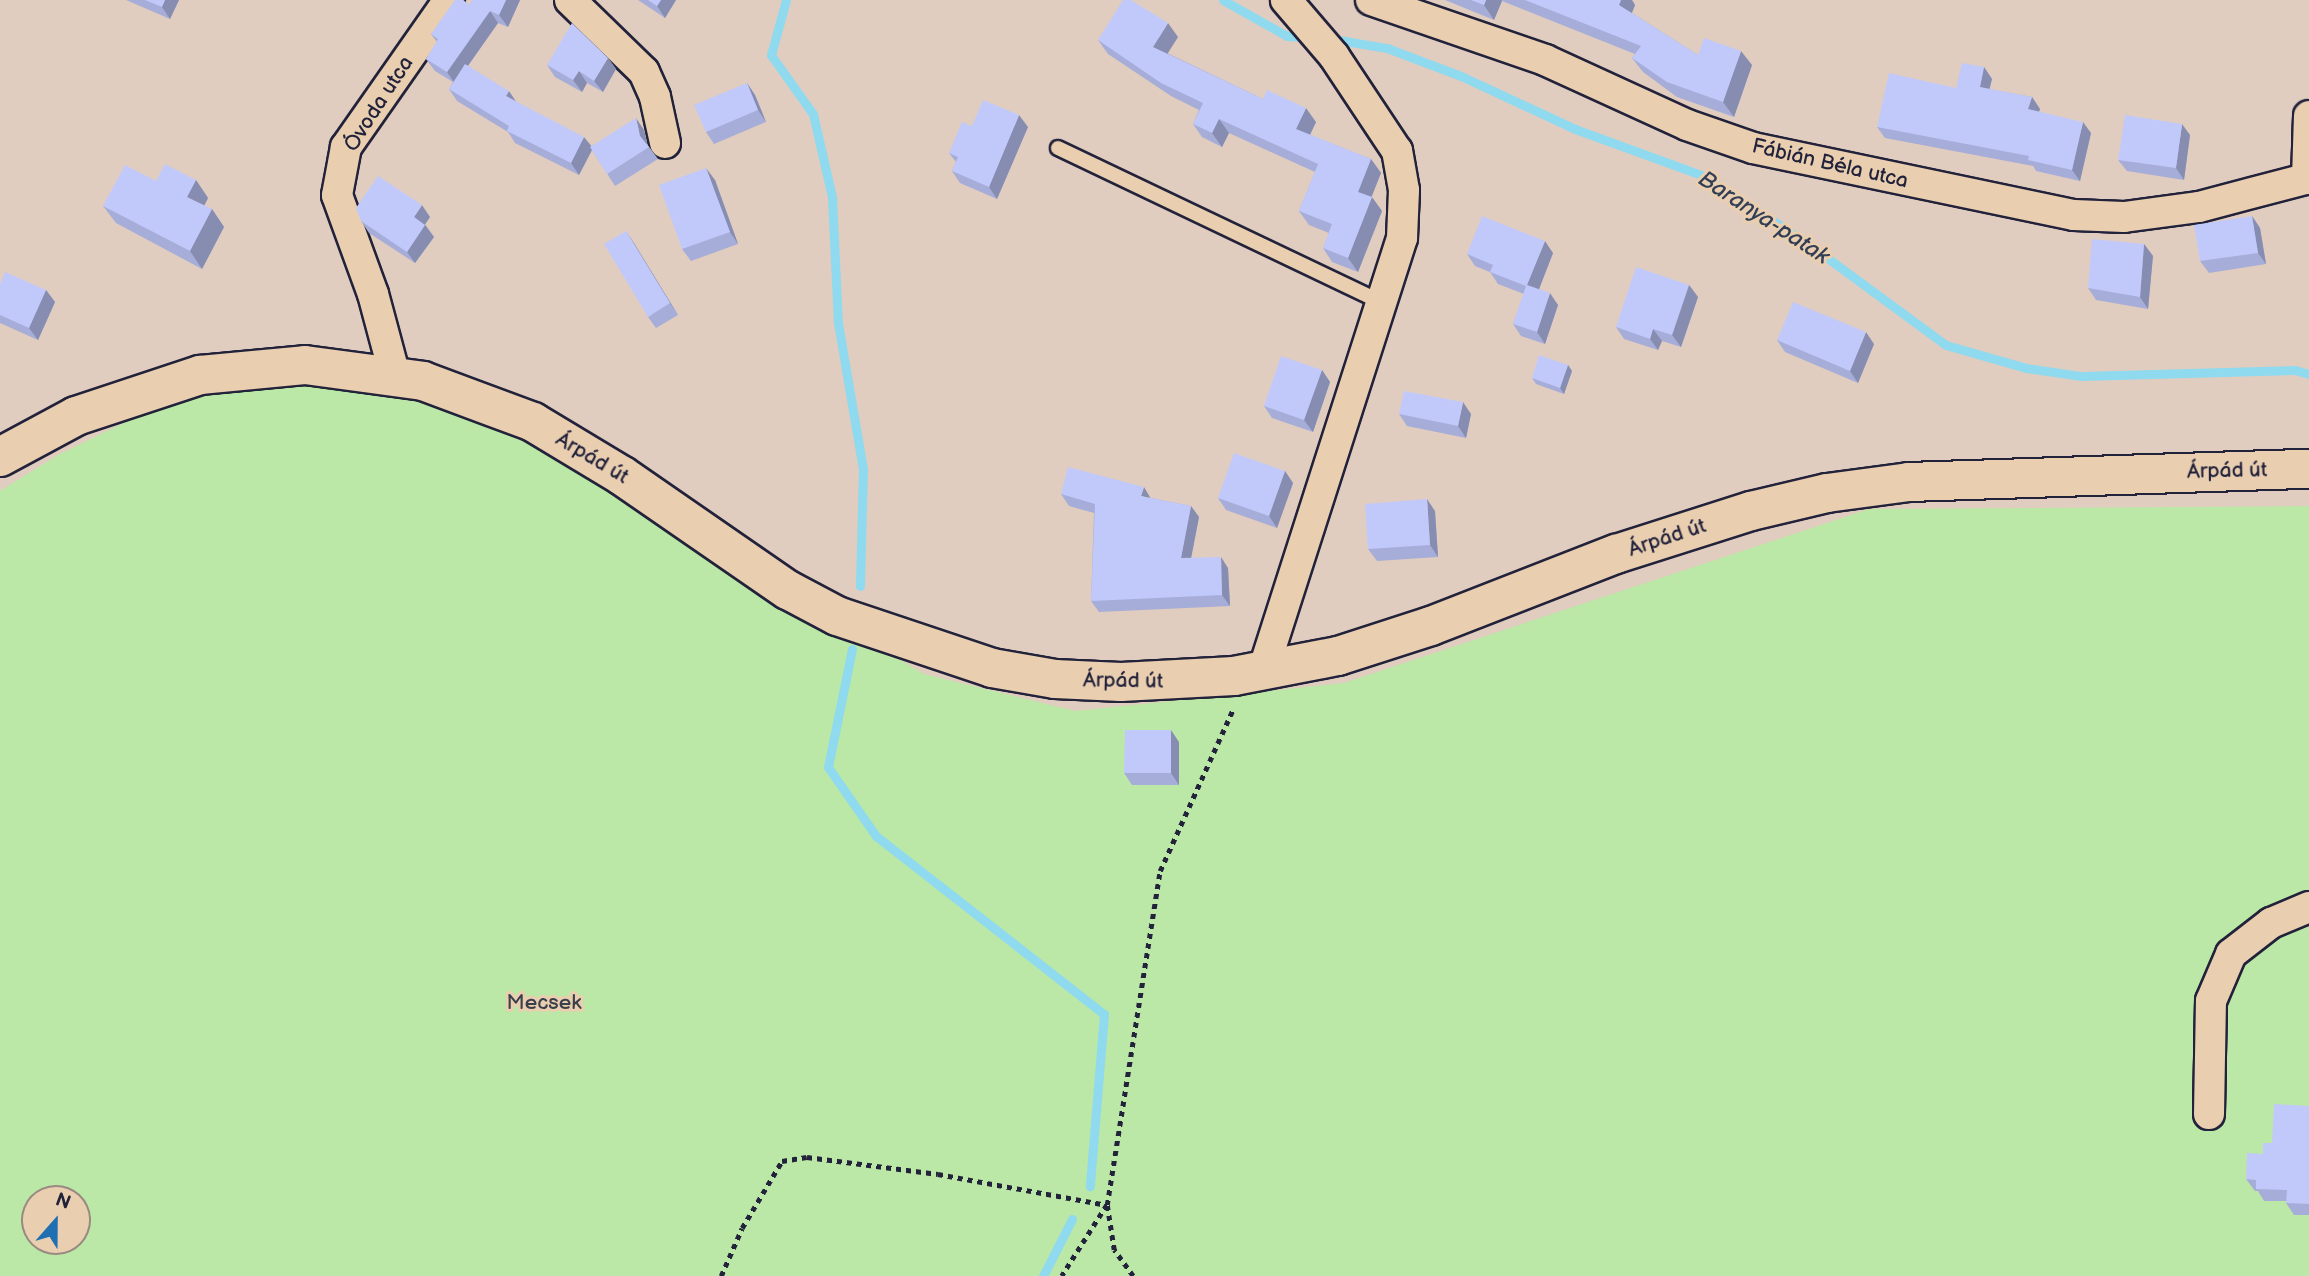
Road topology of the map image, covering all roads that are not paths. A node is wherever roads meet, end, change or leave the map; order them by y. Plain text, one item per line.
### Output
1 (449, 0) edge
2 (570, 0) edge
3 (1286, 0) edge
4 (1371, 0) edge
5 (2309, 116) edge
6 (665, 143) dead end
7 (1058, 148) dead end
8 (2308, 179) edge
9 (1381, 302) junction
10 (395, 376) junction
11 (0, 457) edge
12 (2309, 469) edge
13 (1248, 673) junction
14 (2309, 907) edge
15 (2210, 1114) dead end

1 - 10 street, Óvoda utca
2 - 6 street
3 - 9 street
4 - 8 street, Fábián Béla utca
5 - 8 street
7 - 9 lane
9 - 13 street
10 - 11 main road, Árpád út
10 - 13 main road, Árpád út
12 - 13 main road, Árpád út
14 - 15 street

